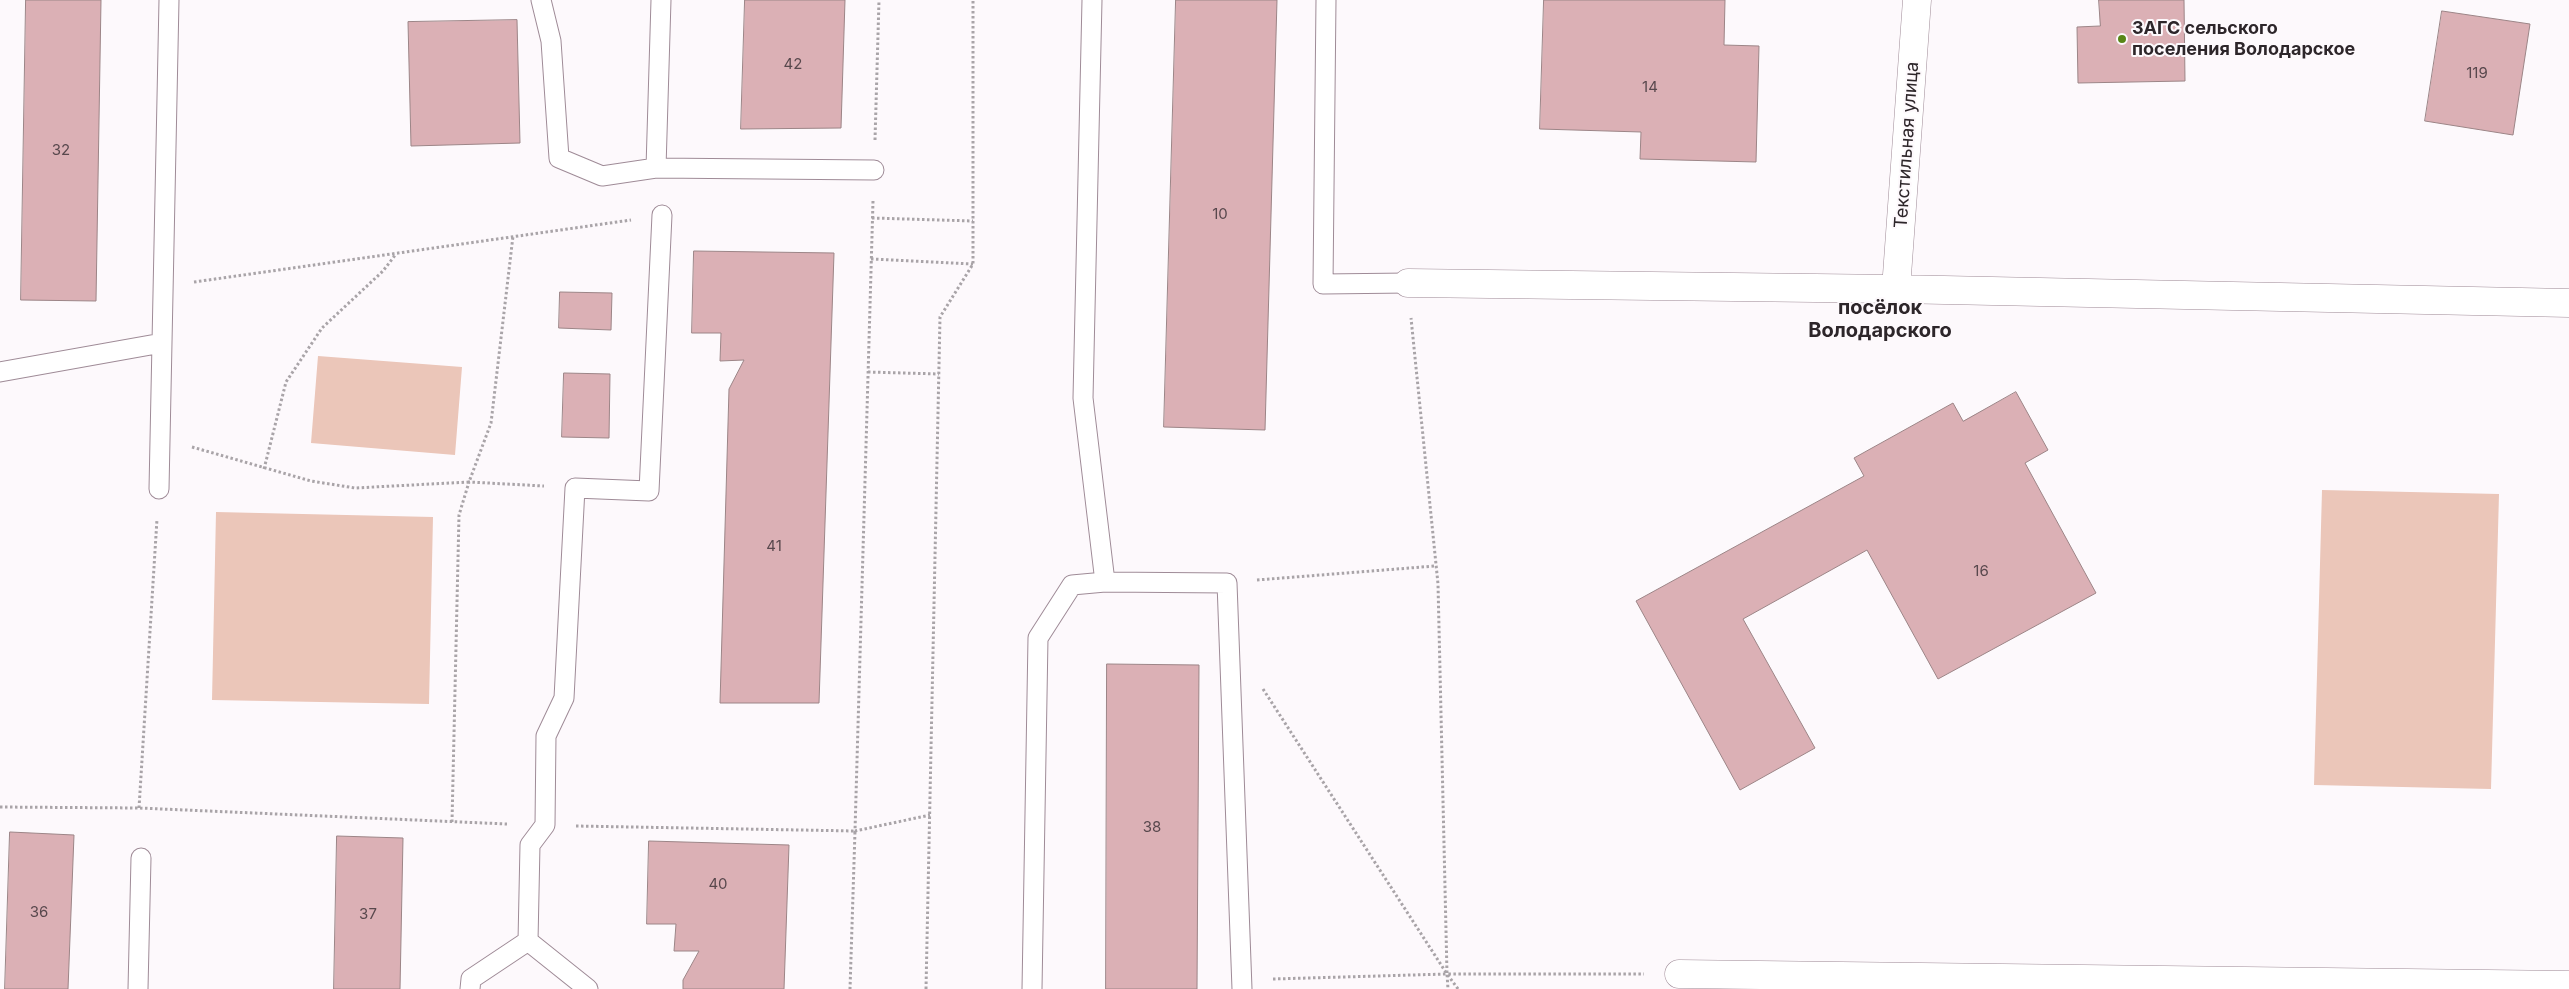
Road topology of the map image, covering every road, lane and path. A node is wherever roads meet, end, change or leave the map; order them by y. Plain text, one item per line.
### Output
1 (169, 0) edge
2 (541, 0) edge
3 (661, 0) edge
4 (879, 0) edge
5 (973, 0) edge
6 (1092, 0) edge
7 (1326, 0) edge
8 (1918, 0) edge
9 (656, 168) junction
10 (874, 170) junction
11 (662, 215) joint
12 (872, 218) junction
13 (973, 221) junction
14 (514, 236) junction
15 (396, 254) junction
16 (871, 259) junction
17 (973, 264) junction
18 (1408, 283) junction
19 (164, 286) junction
20 (1896, 289) junction
21 (2569, 303) edge
22 (162, 343) junction
23 (0, 372) edge
24 (868, 372) junction
25 (939, 374) junction
26 (160, 437) junction
27 (264, 469) junction
28 (469, 482) junction
29 (575, 488) junction
30 (159, 490) joint
31 (1436, 566) junction
32 (1105, 582) junction
33 (1227, 583) junction
34 (1261, 686) dead end
35 (0, 807) edge
36 (139, 808) junction
37 (930, 815) junction
38 (452, 822) junction
39 (545, 825) junction
40 (855, 831) junction
41 (141, 858) dead end
42 (528, 941) junction
43 (1447, 974) junction
44 (1679, 974) joint
45 (1242, 984) edge
46 (2569, 985) edge
47 (138, 989) edge
48 (470, 989) edge
49 (588, 989) edge
50 (850, 989) edge
51 (926, 989) edge
52 (1032, 989) edge
53 (1448, 989) edge
54 (1458, 989) edge

1 - 19 lane
2 - 9 lane
3 - 9 lane
4 - 10 path
5 - 13 path
6 - 32 lane
7 - 18 lane
8 - 20 street, Текстильная улица
9 - 10 lane
10 - 12 path
11 - 14 path
11 - 29 lane
12 - 13 path
12 - 16 path
13 - 17 path
14 - 15 path
14 - 28 path
15 - 19 path
15 - 27 path
16 - 17 path
16 - 24 path
17 - 25 path
18 - 20 street
18 - 31 path
19 - 22 lane
20 - 21 street
22 - 23 lane
22 - 26 lane
24 - 25 path
24 - 40 path
25 - 37 path
26 - 27 path
26 - 30 lane
27 - 28 path
28 - 29 path
28 - 38 path
29 - 39 lane
30 - 36 path
31 - 33 path
31 - 43 path
32 - 33 lane
32 - 52 lane
33 - 45 lane
34 - 43 path
35 - 36 path
36 - 38 path
37 - 40 path
37 - 51 path
38 - 39 path
39 - 40 path
39 - 42 lane
40 - 50 path
41 - 47 lane
42 - 48 lane
42 - 49 lane
43 - 44 path
43 - 45 path
43 - 53 path
43 - 54 path
44 - 46 street

